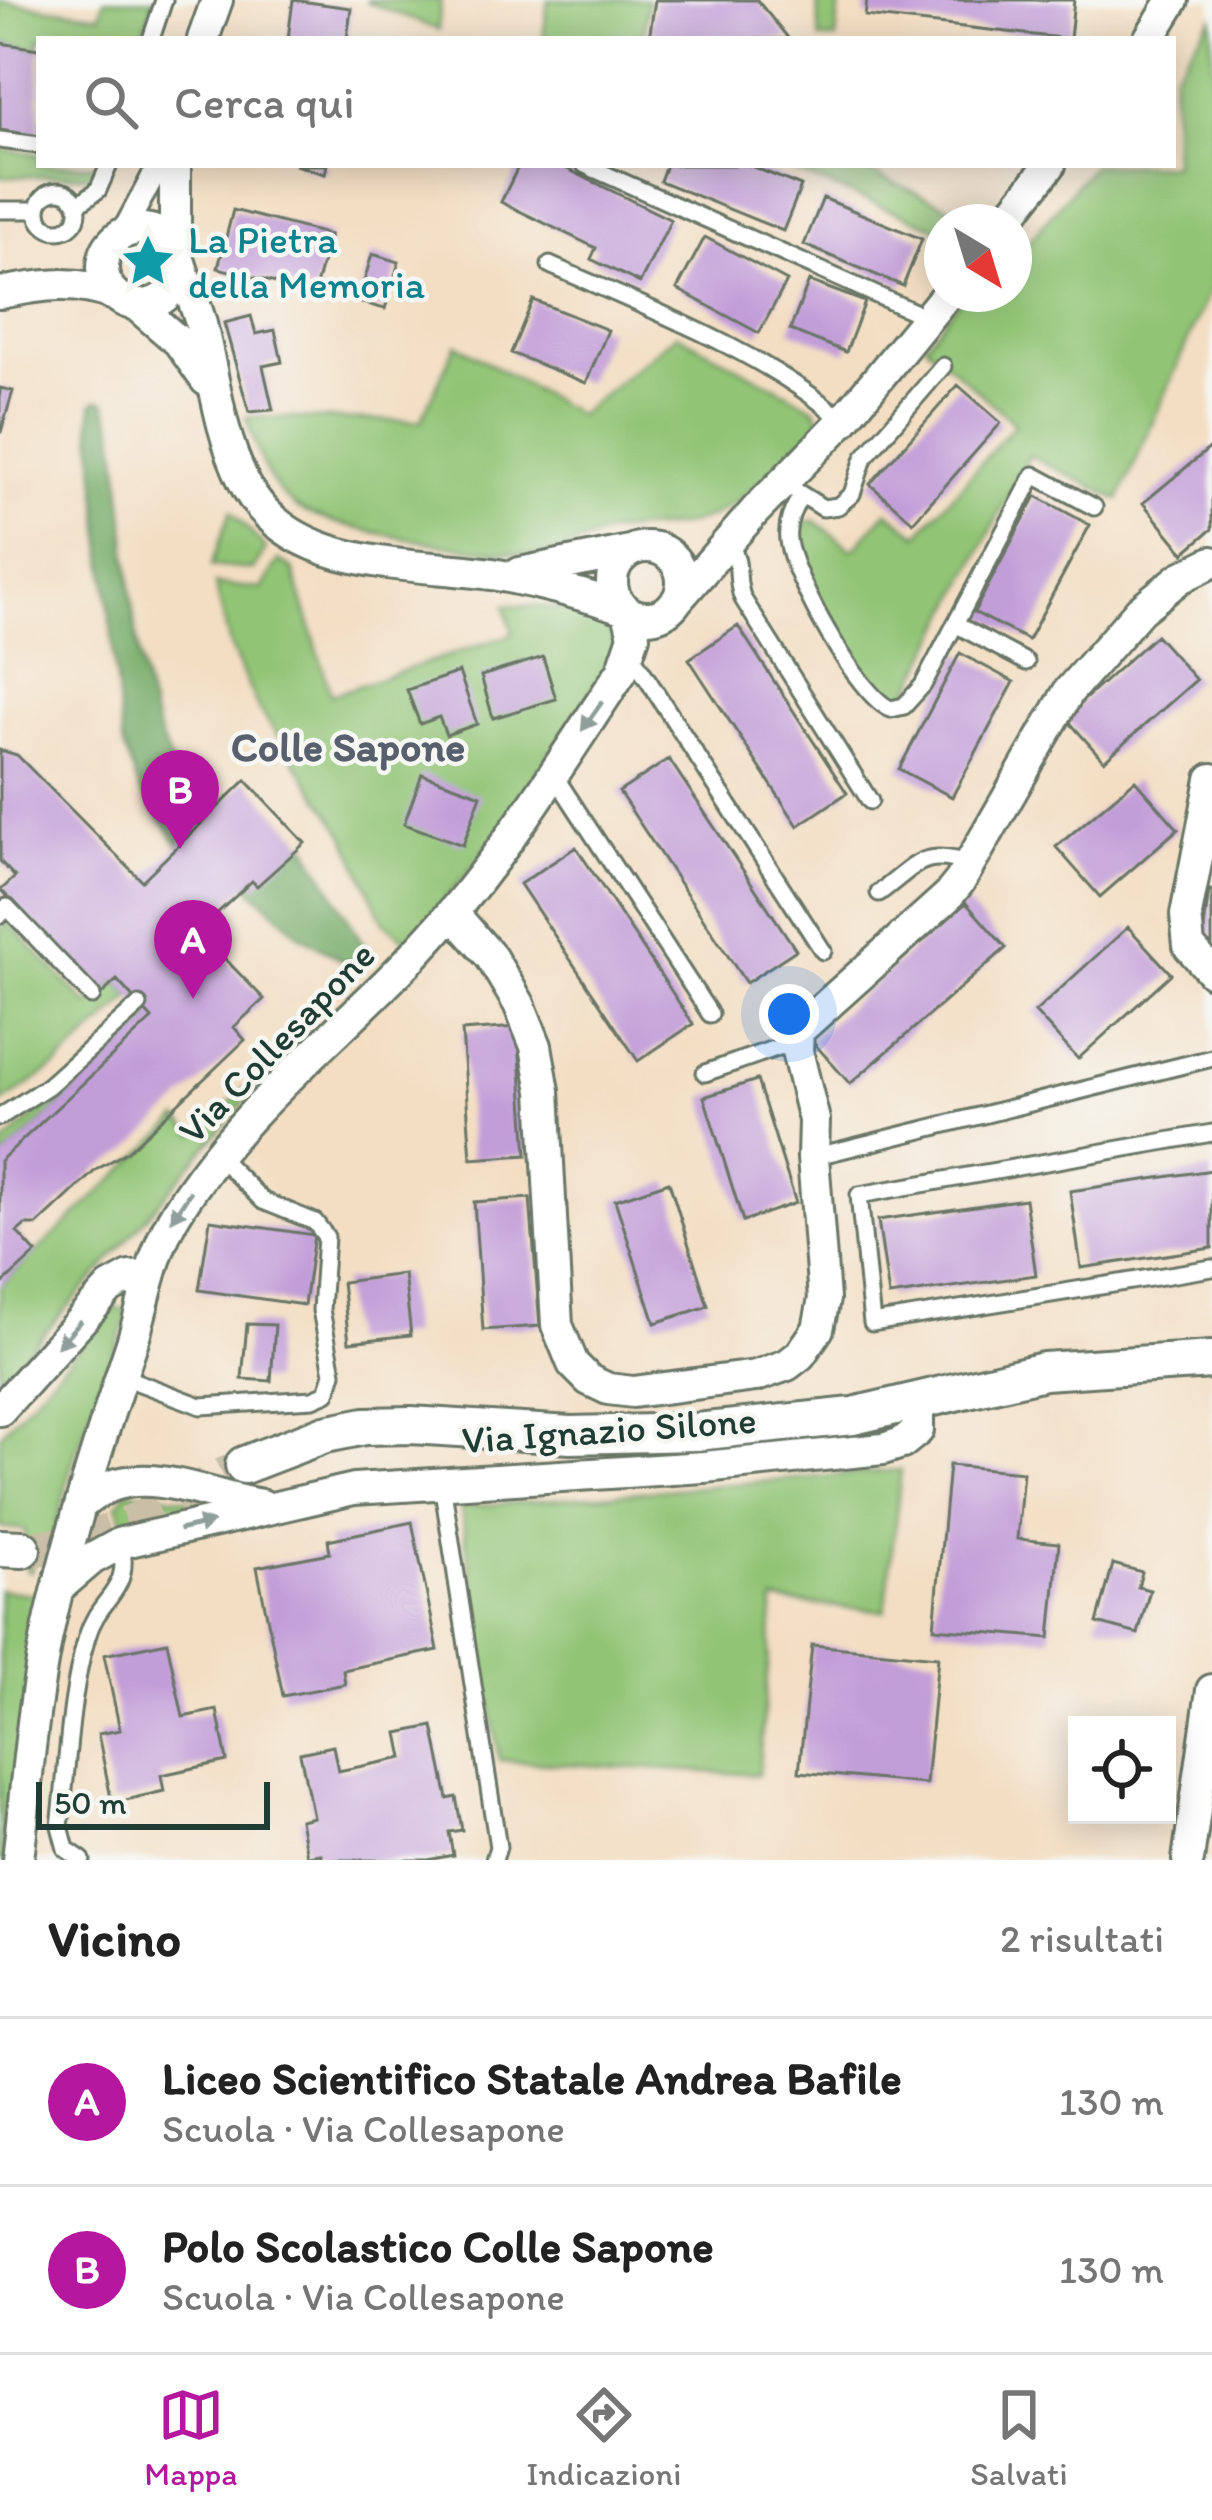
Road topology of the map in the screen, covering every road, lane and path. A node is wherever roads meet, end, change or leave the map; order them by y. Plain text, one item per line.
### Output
1 (164, 0) edge
2 (217, 0) edge
3 (1173, 0) edge
4 (152, 36) edge
5 (204, 36) edge
6 (1152, 36) edge
7 (0, 140) edge
8 (36, 145) edge
9 (108, 168) edge
10 (158, 168) edge
11 (175, 168) edge
12 (593, 168) edge
13 (1048, 168) edge
14 (1019, 204) edge
15 (77, 205) junction
16 (0, 210) edge
17 (38, 210) junction
18 (116, 239) junction
19 (177, 255) junction
20 (550, 266) dead end
21 (42, 285) junction
22 (0, 293) edge
23 (126, 300) junction
24 (924, 300) edge
25 (933, 312) edge
26 (943, 366) dead end
27 (212, 390) junction
28 (843, 421) junction
29 (794, 488) junction
30 (1094, 507) dead end
31 (725, 538) junction
32 (639, 549) junction
33 (1212, 562) edge
34 (496, 575) junction
35 (672, 606) junction
36 (625, 610) junction
37 (955, 624) junction
38 (631, 654) junction
39 (1026, 662) dead end
40 (553, 773) junction
41 (1212, 779) edge
42 (870, 801) dead end
43 (970, 864) junction
44 (879, 893) dead end
45 (452, 912) junction
46 (0, 915) edge
47 (824, 951) dead end
48 (1212, 972) edge
49 (92, 996) dead end
50 (139, 1005) dead end
51 (710, 1014) dead end
52 (796, 1041) junction
53 (1212, 1058) edge
54 (705, 1073) dead end
55 (0, 1117) edge
56 (1212, 1133) edge
57 (218, 1156) junction
58 (812, 1157) junction
59 (1212, 1268) edge
60 (149, 1276) junction
61 (1212, 1360) edge
62 (1129, 1367) junction
63 (121, 1376) junction
64 (1212, 1386) edge
65 (918, 1402) junction
66 (0, 1410) edge
67 (96, 1445) junction
68 (244, 1465) tunnel mouth
69 (128, 1480) junction
70 (442, 1483) junction
71 (80, 1505) junction
72 (272, 1507) junction
73 (121, 1543) junction
74 (58, 1588) junction
75 (1212, 1690) edge
76 (1203, 1812) edge
77 (18, 1860) edge
78 (82, 1860) edge
79 (494, 1860) edge
80 (1188, 1860) edge

1 - 4 lane
2 - 5 street
3 - 6 street
7 - 8 lane
9 - 15 lane
10 - 18 street
11 - 19 street
12 - 24 lane
13 - 14 street
15 - 17 lane
15 - 17 lane
16 - 17 lane
18 - 19 street
18 - 21 street
18 - 23 street
19 - 23 street
19 - 27 street
20 - 28 lane
21 - 22 street
21 - 23 street
23 - 27 street
25 - 28 street
26 - 29 lane
27 - 34 street
28 - 29 street
29 - 31 street
29 - 37 lane
30 - 37 lane
31 - 32 street
31 - 35 street
31 - 42 lane
32 - 34 street
32 - 35 street
32 - 36 street
33 - 43 street
34 - 36 street
35 - 36 street
36 - 38 street
37 - 39 lane
38 -> 40 street, Via Collesapone
38 - 47 lane
40 - 45 street, Via Collesapone
40 - 51 lane
41 - 48 street
43 - 44 lane
43 - 52 street
45 - 57 street, Via Collesapone
45 - 58 street
46 - 49 lane
50 - 55 lane
52 - 54 lane
52 - 58 street
53 - 58 lane
56 - 59 lane
57 -> 60 street, Via Collesapone
57 - 63 lane
60 - 63 street, Via Collesapone
60 -> 66 street
61 - 62 street, Via Ignazio Silone
62 - 64 street, Via Ignazio Silone
62 - 65 street, Via Ignazio Silone
63 - 67 street, Via Collesapone
65 - 68 street, Via Ignazio Silone
65 - 70 street, Via Ignazio Silone
67 - 69 street
67 - 71 street, Via Collesapone
69 - 71 street
69 - 72 street, Via Ignazio Silone
70 - 72 street, Via Ignazio Silone
70 - 79 lane
71 - 73 street
71 - 74 street, Via Collesapone
73 -> 72 street, Via Ignazio Silone
73 - 74 street
73 - 78 lane
74 - 77 street, Via Collesapone
75 - 76 street
76 - 80 street

